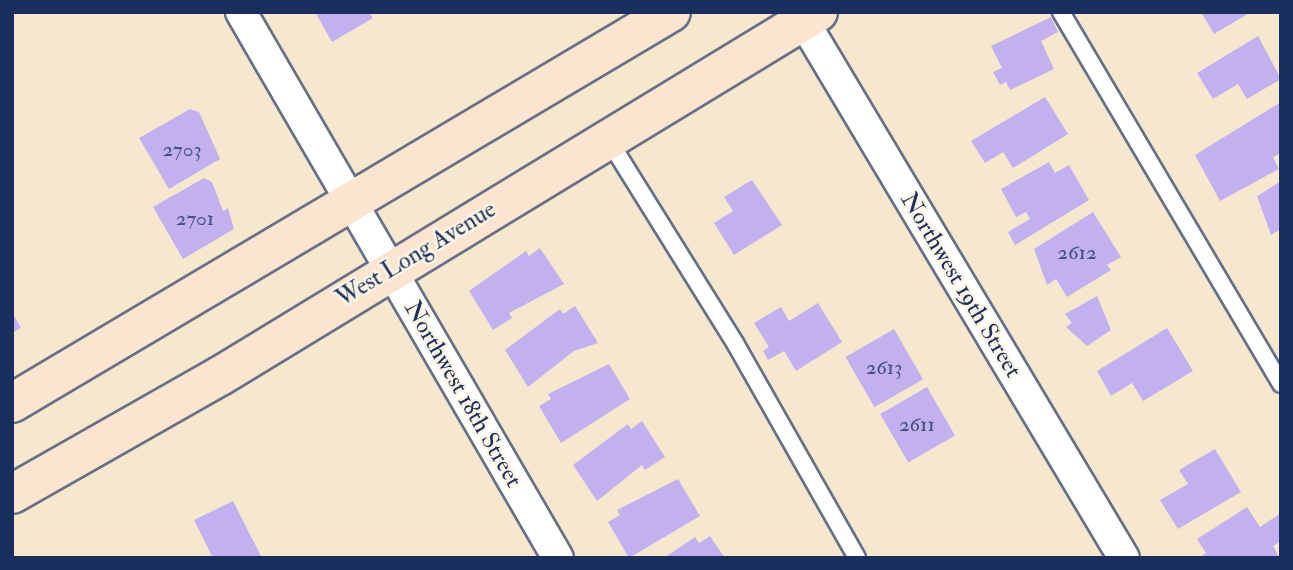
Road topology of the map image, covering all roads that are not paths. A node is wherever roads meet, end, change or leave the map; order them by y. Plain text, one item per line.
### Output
1 (241, 12) edge
2 (671, 12) edge
3 (1061, 12) edge
4 (806, 15) edge
5 (608, 139) junction
6 (352, 201) junction
7 (390, 269) junction
8 (1281, 384) edge
9 (12, 403) edge
10 (12, 494) edge
11 (558, 558) edge
12 (858, 558) edge
13 (1124, 558) edge

1 - 6 street, Northwest 18th Street
2 - 6 main road
3 - 8 lane
4 - 5 main road, West Long Avenue
4 - 13 street, Northwest 19th Street
5 - 7 main road, West Long Avenue
5 - 12 lane
6 - 7 street, Northwest 18th Street
6 - 9 main road
7 - 10 main road, West Long Avenue
7 - 11 street, Northwest 18th Street

